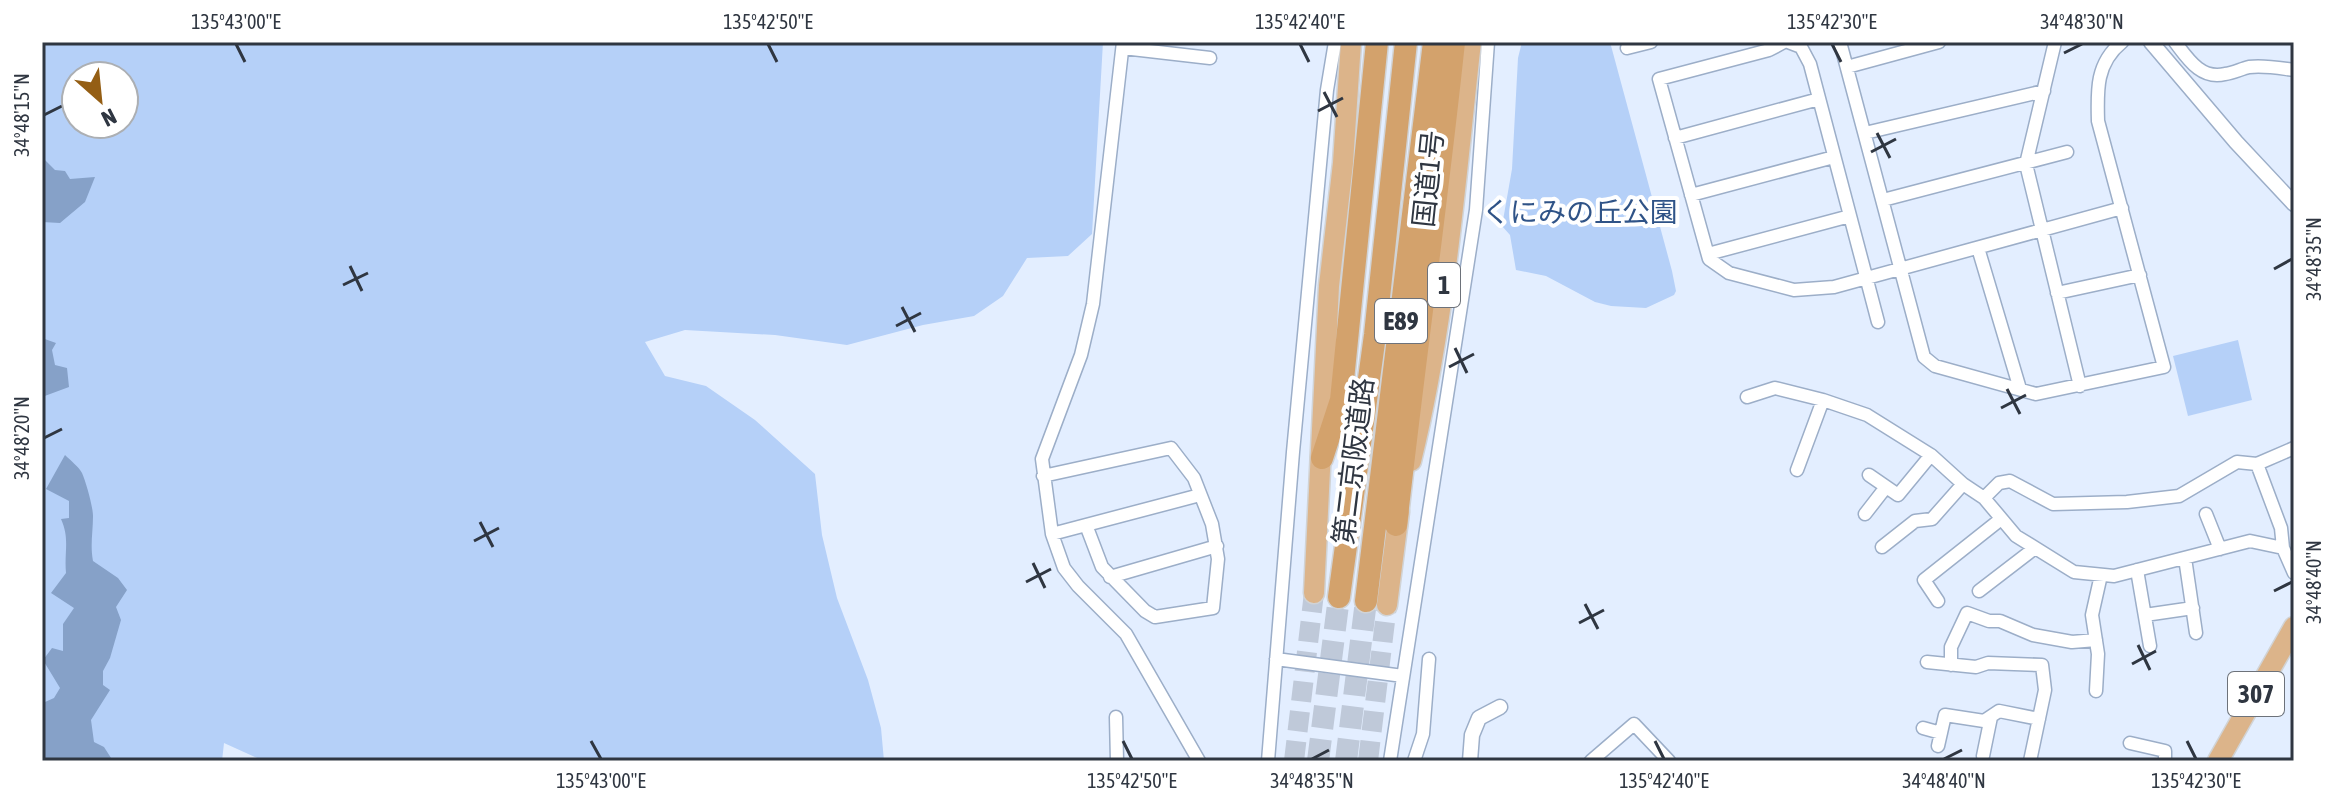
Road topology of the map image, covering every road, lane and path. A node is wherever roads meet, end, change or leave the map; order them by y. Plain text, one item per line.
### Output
1 (1335, 42) edge
2 (1351, 42) edge
3 (1377, 42) edge
4 (1406, 42) edge
5 (1434, 42) edge
6 (1454, 42) edge
7 (1471, 42) edge
8 (1488, 42) edge
9 (1651, 42) edge
10 (1786, 42) edge
11 (1840, 42) edge
12 (1939, 42) edge
13 (2055, 42) edge
14 (2122, 42) edge
15 (2151, 42) edge
16 (2175, 42) edge
17 (1123, 45) edge
18 (1627, 48) dead end
19 (1210, 58) dead end
20 (1847, 67) junction
21 (2294, 70) edge
22 (2044, 91) junction
23 (1819, 99) junction
24 (1865, 133) junction
25 (1675, 138) junction
26 (2067, 152) dead end
27 (1834, 157) junction
28 (2026, 164) junction
29 (1691, 195) junction
30 (1883, 200) junction
31 (2294, 204) edge
32 (2122, 208) junction
33 (1850, 216) junction
34 (2042, 230) junction
35 (1978, 248) junction
36 (1708, 254) junction
37 (1901, 269) junction
38 (2140, 275) junction
39 (1866, 278) junction
40 (2057, 293) junction
41 (1878, 322) dead end
42 (2080, 386) junction
43 (2020, 389) junction
44 (1747, 397) dead end
45 (1823, 400) junction
46 (2294, 448) edge
47 (1931, 455) junction
48 (1322, 458) junction
49 (2257, 464) junction
50 (1797, 470) dead end
51 (1869, 475) dead end
52 (1043, 476) junction
53 (1963, 484) junction
54 (1886, 487) junction
55 (1200, 495) junction
56 (1984, 498) junction
57 (1865, 514) dead end
58 (2206, 514) dead end
59 (2001, 519) junction
60 (1086, 525) junction
61 (1396, 525) junction
62 (1052, 534) junction
63 (1217, 546) junction
64 (1882, 547) dead end
65 (2035, 548) junction
66 (2283, 548) junction
67 (2220, 549) junction
68 (2185, 558) junction
69 (2137, 570) junction
70 (2294, 573) edge
71 (2101, 575) junction
72 (1110, 577) junction
73 (1979, 591) dead end
74 (1314, 593) tunnel mouth
75 (1339, 597) tunnel mouth
76 (1938, 601) dead end
77 (1377, 603) joint
78 (2193, 608) junction
79 (2145, 615) junction
80 (2294, 627) edge
81 (2196, 633) dead end
82 (2096, 640) junction
83 (2150, 646) dead end
84 (1276, 659) junction
85 (1429, 659) dead end
86 (1927, 662) dead end
87 (1951, 665) junction
88 (1403, 676) junction
89 (2096, 691) dead end
90 (1500, 707) dead end
91 (1116, 717) dead end
92 (1991, 717) junction
93 (2039, 719) junction
94 (1923, 728) dead end
95 (1941, 733) junction
96 (2130, 743) dead end
97 (1938, 746) dead end
98 (1983, 756) dead end
99 (1117, 761) edge
100 (1199, 761) edge
101 (1268, 761) edge
102 (1390, 761) edge
103 (1414, 761) edge
104 (1470, 761) edge
105 (1591, 761) edge
106 (1669, 761) edge
107 (2030, 761) edge
108 (2165, 761) edge
109 (2218, 761) edge

1 - 84 street
2 - 48 highway
3 - 48 highway
4 - 75 highway, 第二京阪道路 / E89
5 - 77 highway, 第二京阪道路 / E89
6 - 61 highway
7 - 61 highway, 国道1号 / 1
8 - 88 street
9 - 18 street
10 - 23 street
10 - 25 street
11 - 20 street
12 - 20 street
13 - 22 street
14 - 32 street
15 - 31 street
16 - 21 street
17 - 19 street
17 - 52 street
20 - 24 street
22 - 24 street
22 - 28 street
23 - 25 street
23 - 27 street
24 - 30 street
25 - 29 street
26 - 28 street
27 - 29 street
27 - 33 street
28 - 30 street
28 - 34 street
29 - 36 street
30 - 37 street
32 - 34 street
32 - 38 street
33 - 36 street
33 - 39 street
34 - 35 street
34 - 40 street
35 - 37 street
35 - 43 street
36 - 39 street
37 - 39 street
37 - 43 street
38 - 40 street
38 - 42 street
39 - 41 street
40 - 42 street
42 - 43 street
44 - 45 street
45 - 47 street
45 - 50 street
46 - 49 street
47 - 53 street
47 - 54 street
48 - 74 highway
49 - 56 street
49 - 66 street
51 - 54 street
52 - 55 street
52 - 62 street
53 - 56 street
53 - 64 street
54 - 57 street
55 - 60 street
55 - 63 street
56 - 59 street
58 - 67 street
59 - 65 street
59 - 76 street
60 - 62 street
60 - 72 street
61 - 77 highway, 国道1号 / 1
62 - 100 street
63 - 72 street
63 - 72 street
65 - 71 street
65 - 73 street
66 - 67 street
66 - 70 street
67 - 68 street
68 - 69 street
68 - 78 street
69 - 71 street
69 - 79 street
71 - 82 street
78 - 79 street
78 - 81 street
79 - 83 street
80 - 109 highway, 307
82 - 87 street
82 - 89 street
84 - 88 street
84 - 101 street
85 - 103 street
86 - 87 street
87 - 93 street
88 - 102 street
90 - 104 street
91 - 99 street
92 - 93 street
92 - 95 street
92 - 98 street
93 - 107 street
94 - 95 street
95 - 97 street
96 - 108 street
105 - 106 street

